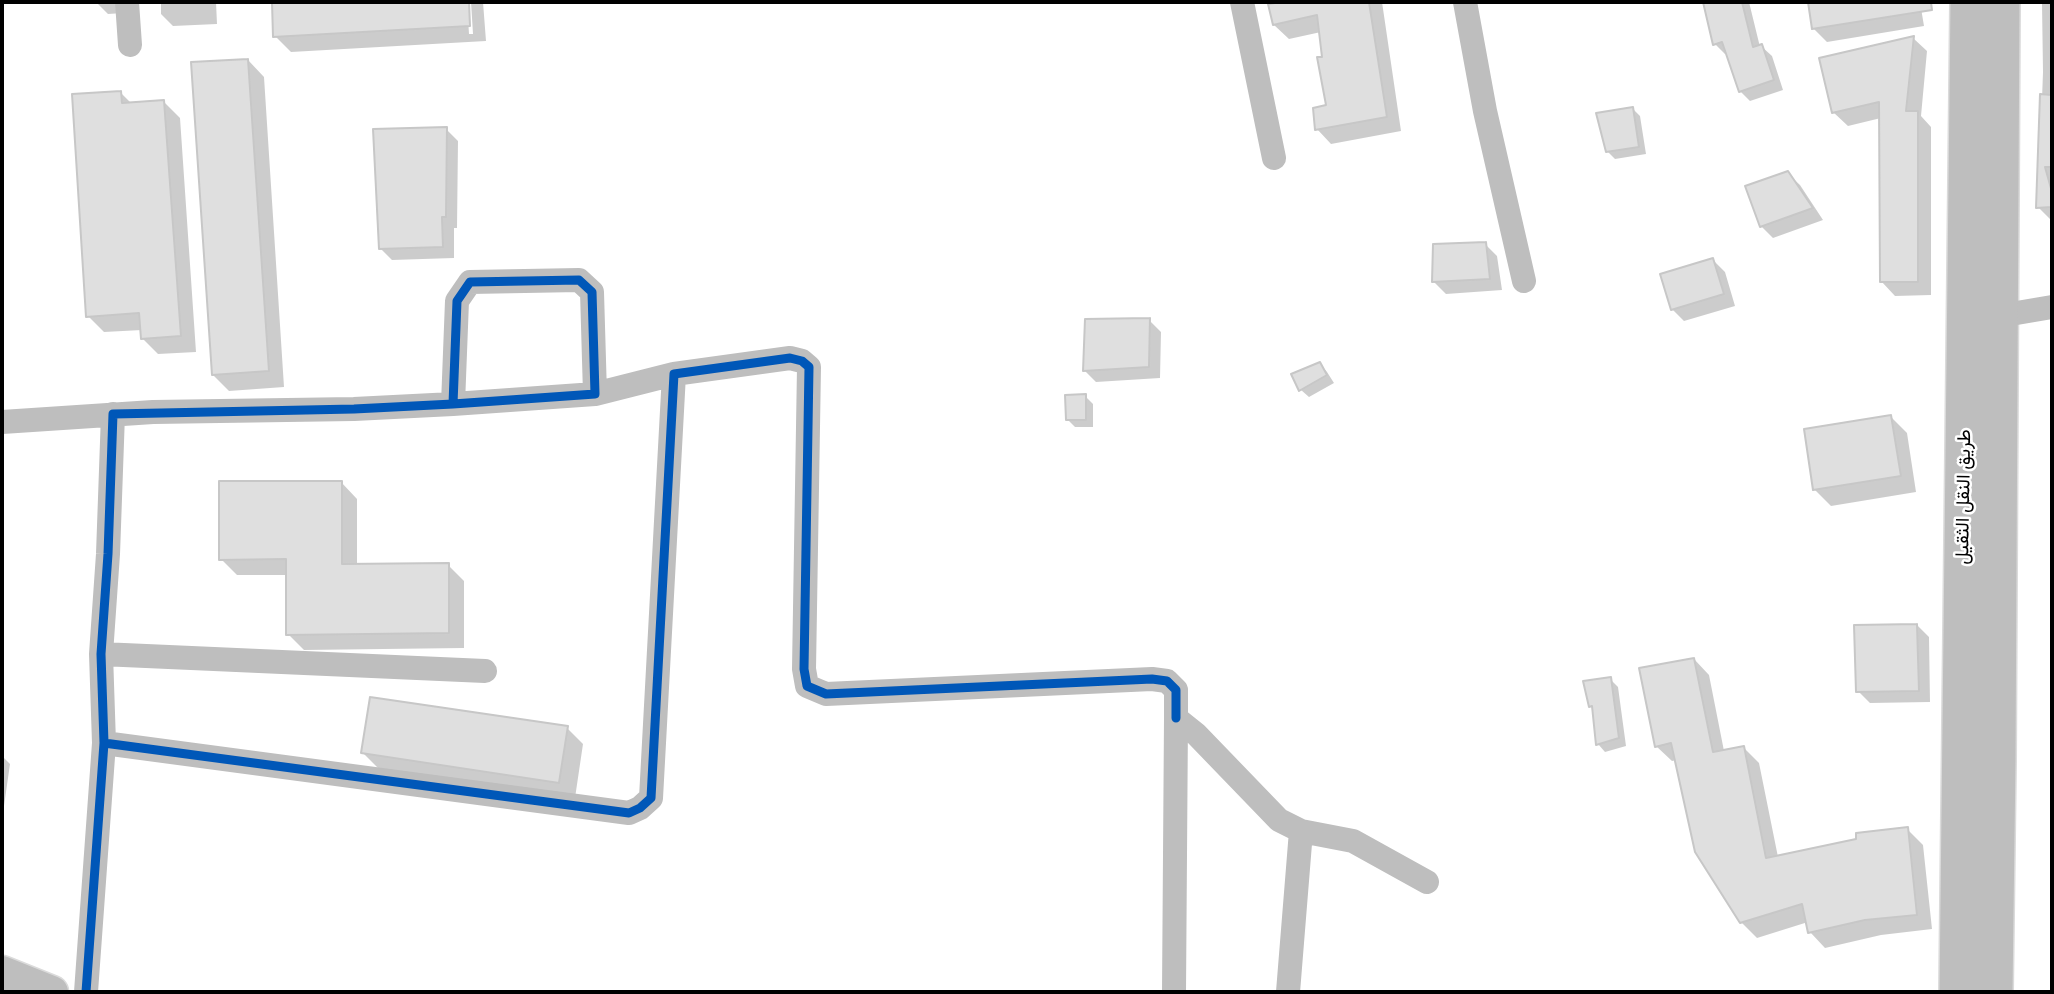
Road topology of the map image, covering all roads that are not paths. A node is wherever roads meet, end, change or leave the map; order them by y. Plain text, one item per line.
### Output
1 (127, 2) edge
2 (1242, 2) edge
3 (1465, 2) edge
4 (1969, 2) edge
5 (2001, 2) edge
6 (130, 45) dead end
7 (1274, 158) dead end
8 (1524, 281) dead end
9 (2052, 307) edge
10 (1999, 316) junction
11 (674, 373) junction
12 (596, 394) junction
13 (453, 404) junction
14 (113, 414) junction
15 (2, 422) edge
16 (101, 654) junction
17 (485, 671) dead end
18 (1176, 718) junction
19 (104, 743) junction
20 (1301, 831) junction
21 (1427, 882) dead end
22 (2, 972) edge
23 (52, 992) edge
24 (86, 992) edge
25 (1174, 992) edge
26 (1288, 992) edge
27 (1958, 992) edge
28 (1994, 992) edge

1 - 6 street
2 - 7 street
3 - 8 street
4 - 27 highway, طريق النقل الثقيل
5 - 10 highway, طريق النقل الثقيل
9 - 10 street
10 - 28 highway, طريق النقل الثقيل
11 - 12 street
11 - 18 street
11 - 19 street
12 - 13 street
12 - 13 street
13 - 14 street
14 - 15 street
14 - 16 street
16 - 17 street
16 - 19 street
18 - 20 street
18 - 25 street
19 - 24 street
20 - 21 street
20 - 26 street
22 - 23 main road

